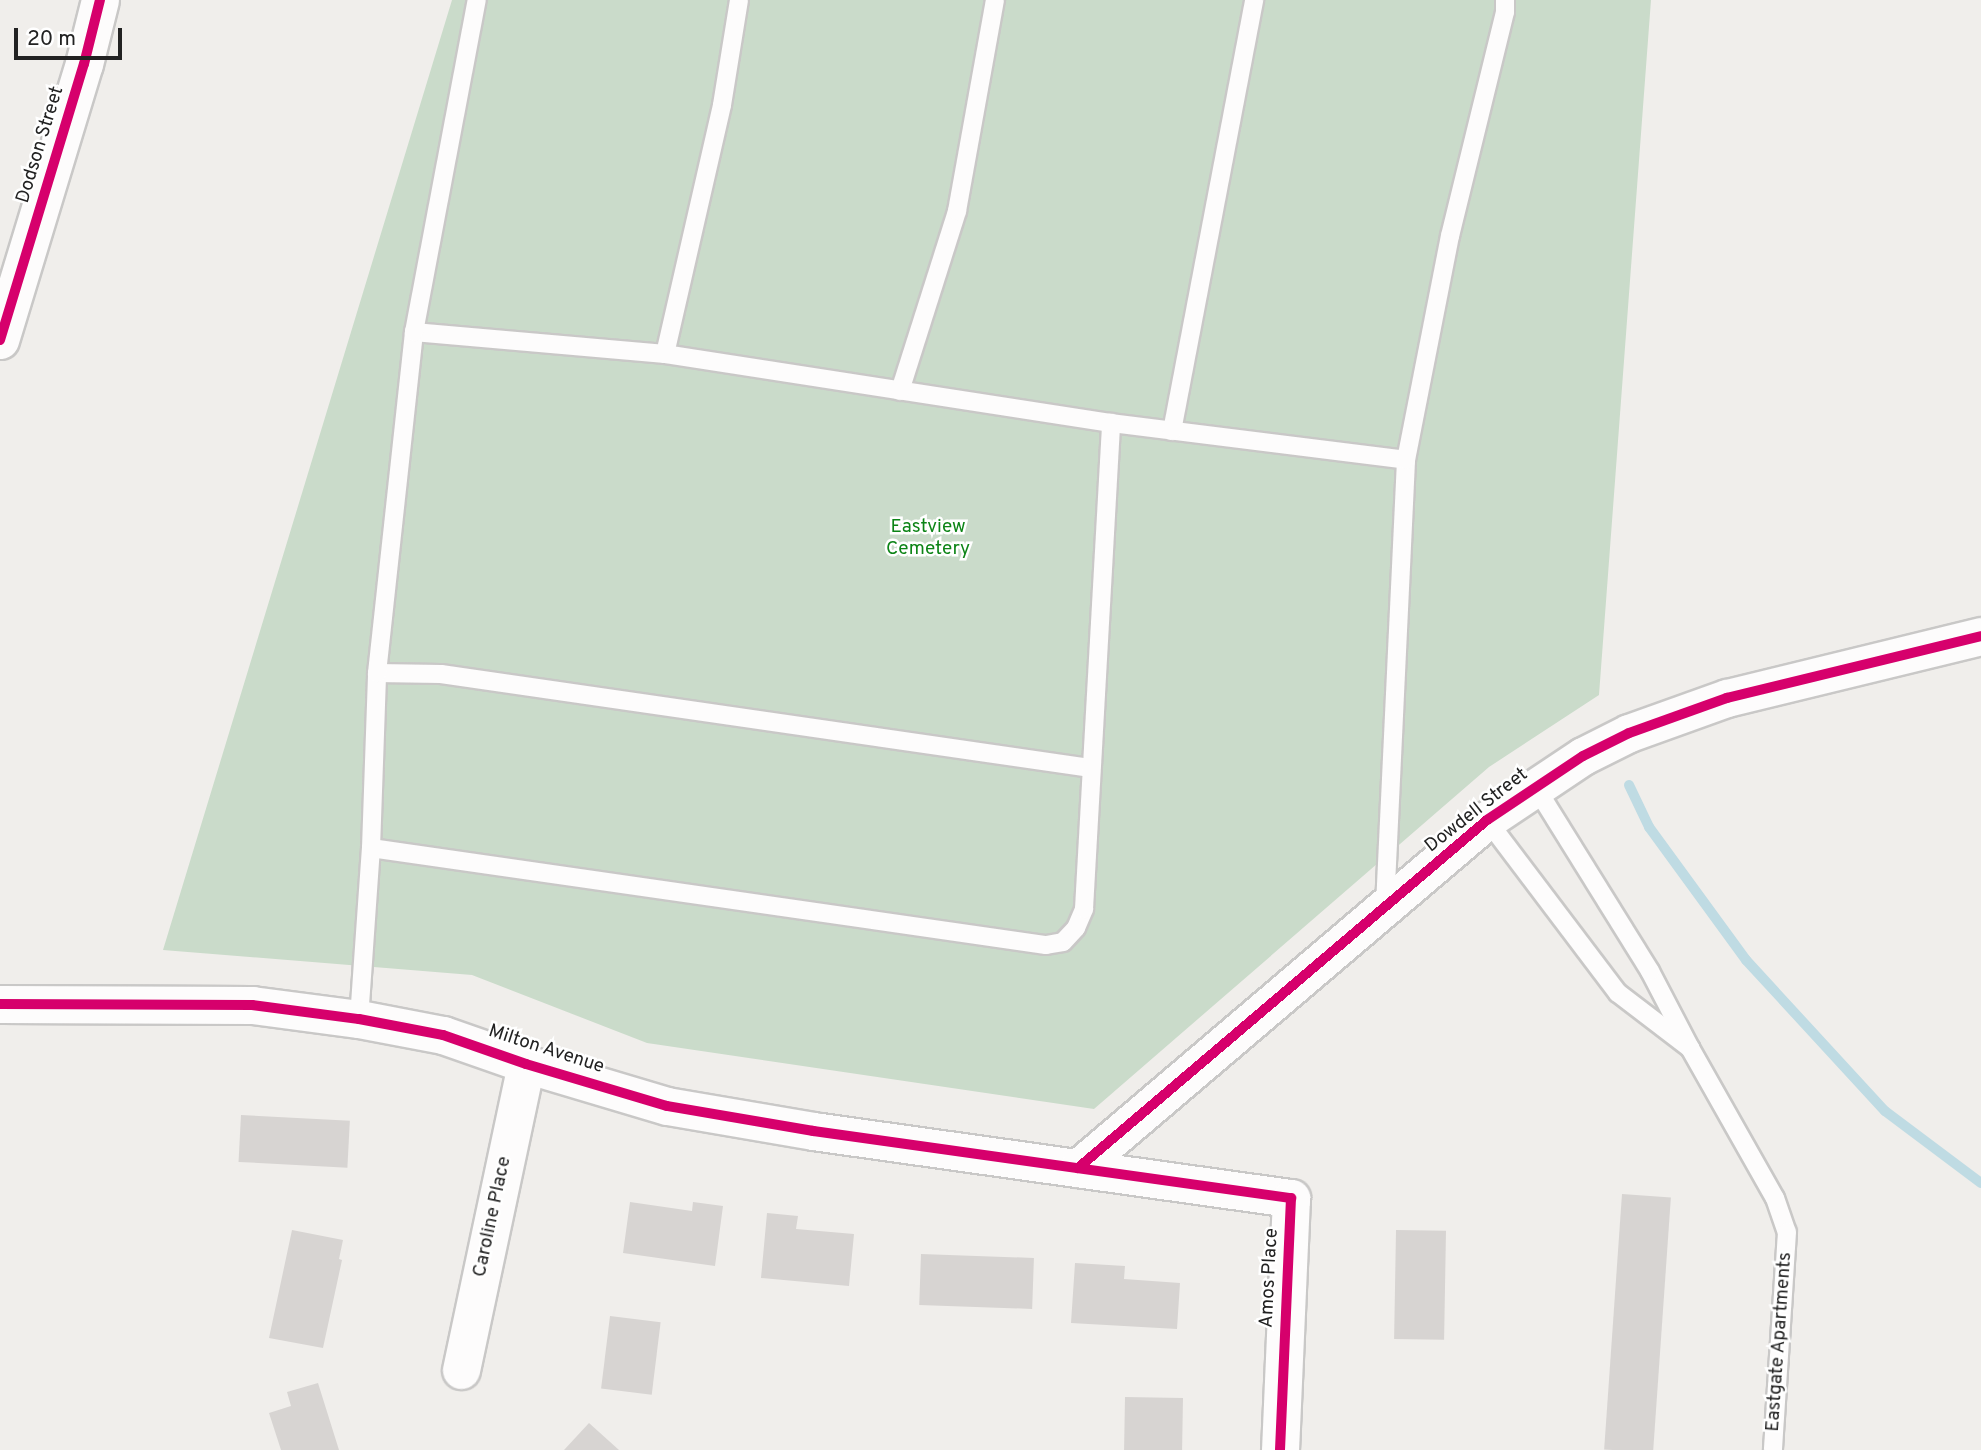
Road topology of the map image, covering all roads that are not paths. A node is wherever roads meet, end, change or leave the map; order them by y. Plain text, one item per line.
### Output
1 (100, 0) edge
2 (477, 0) edge
3 (740, 0) edge
4 (995, 0) edge
5 (1254, 0) edge
6 (1505, 0) edge
7 (414, 332) junction
8 (0, 340) edge
9 (665, 354) junction
10 (900, 391) junction
11 (1111, 423) junction
12 (1172, 430) junction
13 (1406, 460) junction
14 (1981, 636) edge
15 (377, 673) junction
16 (1091, 768) junction
17 (1535, 786) junction
18 (1487, 820) junction
19 (371, 848) junction
20 (1385, 909) junction
21 (0, 1004) edge
22 (359, 1019) junction
23 (1690, 1048) junction
24 (526, 1064) junction
25 (1078, 1168) junction
26 (461, 1370) dead end
27 (1280, 1450) edge
28 (1773, 1450) edge

1 - 8 street, Dodson Street
2 - 7 lane
3 - 9 lane
4 - 10 lane
5 - 12 lane
6 - 13 lane
7 - 9 lane
7 - 15 lane
9 - 10 lane
10 - 11 lane
11 - 12 lane
11 - 16 lane
12 - 13 lane
13 - 20 lane
14 - 17 street, Dowdell Street
15 - 16 lane
15 - 19 lane
16 - 19 lane
17 - 18 street, Dowdell Street
17 - 23 lane, Eastgate Apartments
18 - 20 street, Dowdell Street
18 - 23 lane
19 - 22 lane
20 - 25 street, Dowdell Street
21 - 22 street, Milton Avenue
22 - 24 street, Milton Avenue
23 - 28 lane, Eastgate Apartments
24 - 25 street, Milton Avenue
24 - 26 street, Caroline Place
25 - 27 street, Amos Place

